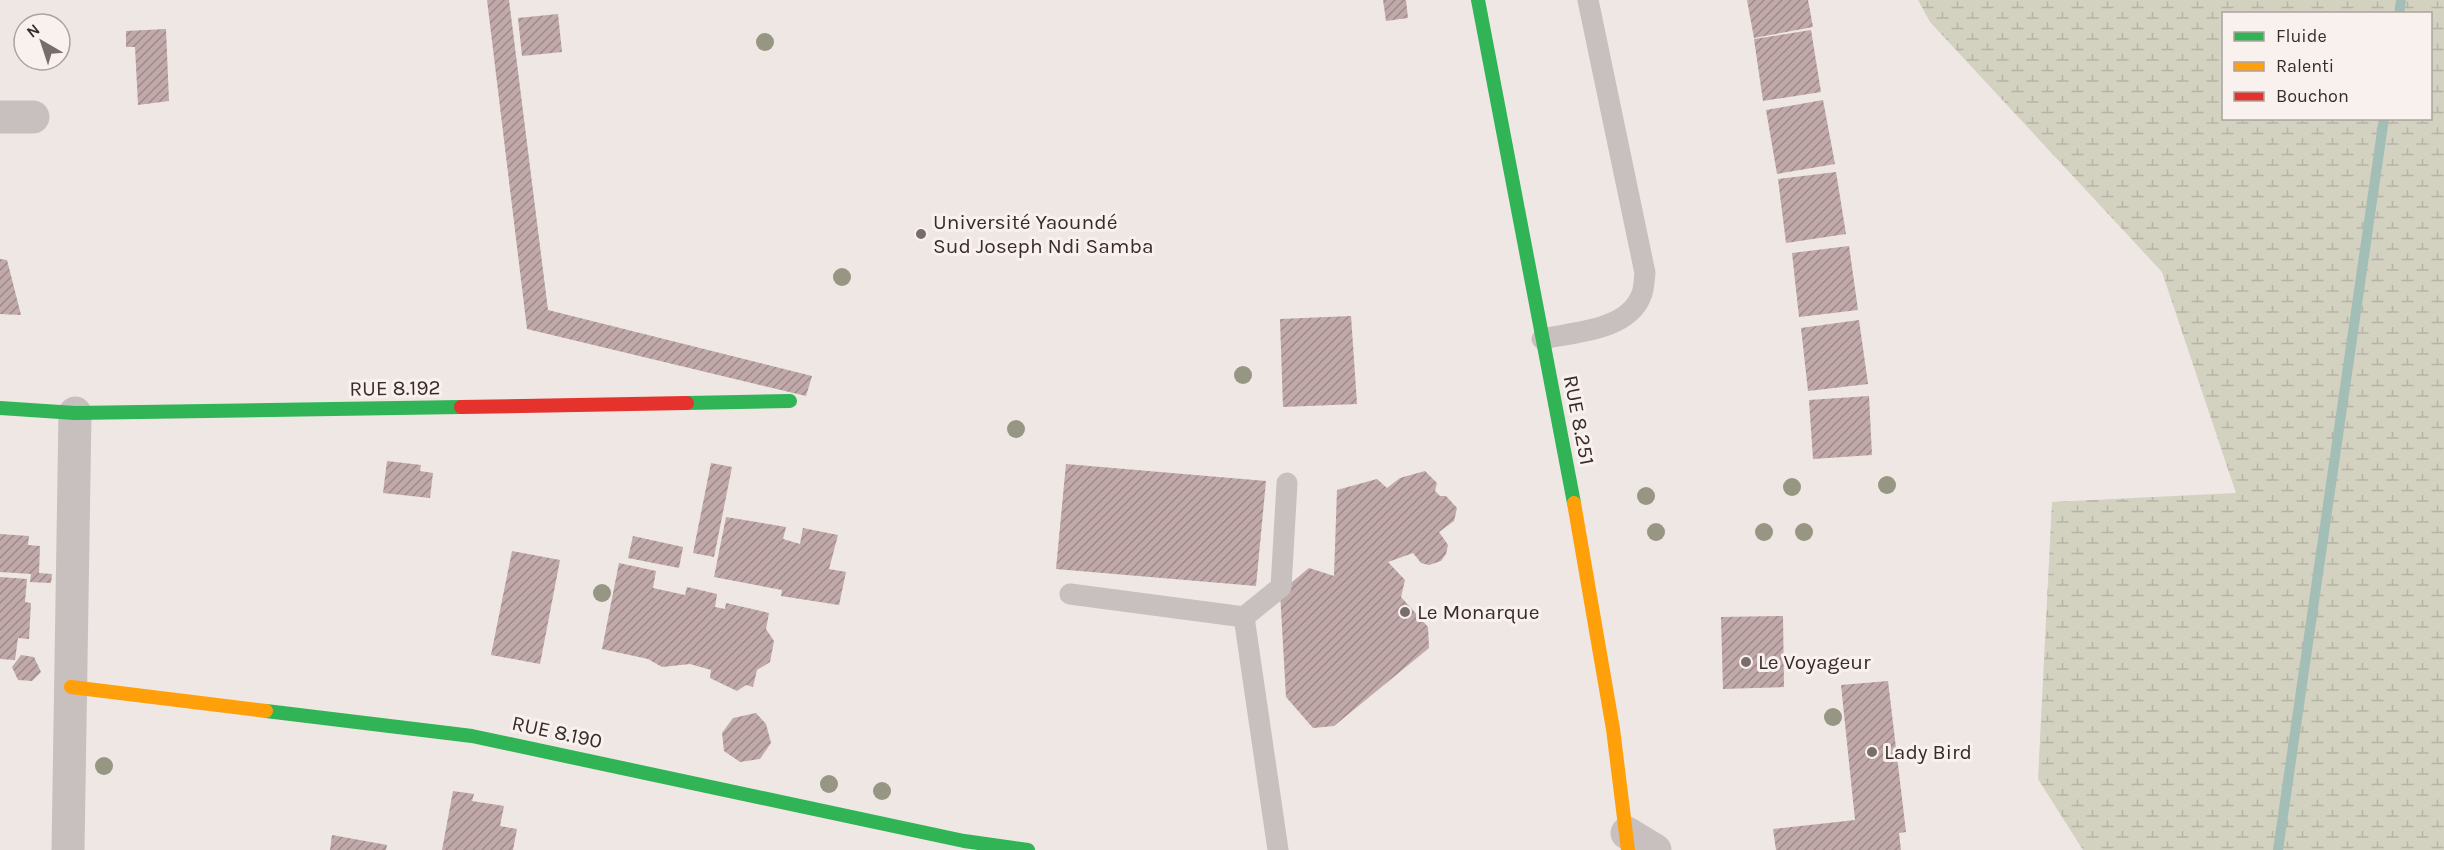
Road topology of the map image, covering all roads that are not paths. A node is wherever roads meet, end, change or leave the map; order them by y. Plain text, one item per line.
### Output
1 (1478, 0) edge
2 (1588, 0) edge
3 (0, 117) edge
4 (33, 117) dead end
5 (1542, 339) junction
6 (790, 401) dead end
7 (0, 408) edge
8 (75, 413) junction
9 (1287, 483) dead end
10 (1070, 594) dead end
11 (1244, 617) junction
12 (71, 687) junction
13 (1628, 841) edge
14 (68, 850) edge
15 (1028, 850) edge
16 (1278, 850) edge
17 (1655, 850) edge

1 - 5 main road, RUE 8.251
2 - 5 lane
3 - 4 street
5 - 13 main road, RUE 8.251
6 - 8 main road, RUE 8.192
7 - 8 main road, RUE 8.192
8 - 12 street
9 - 11 lane
10 - 11 lane
11 - 16 lane
12 - 14 street
12 - 15 main road, RUE 8.190
13 - 17 street

